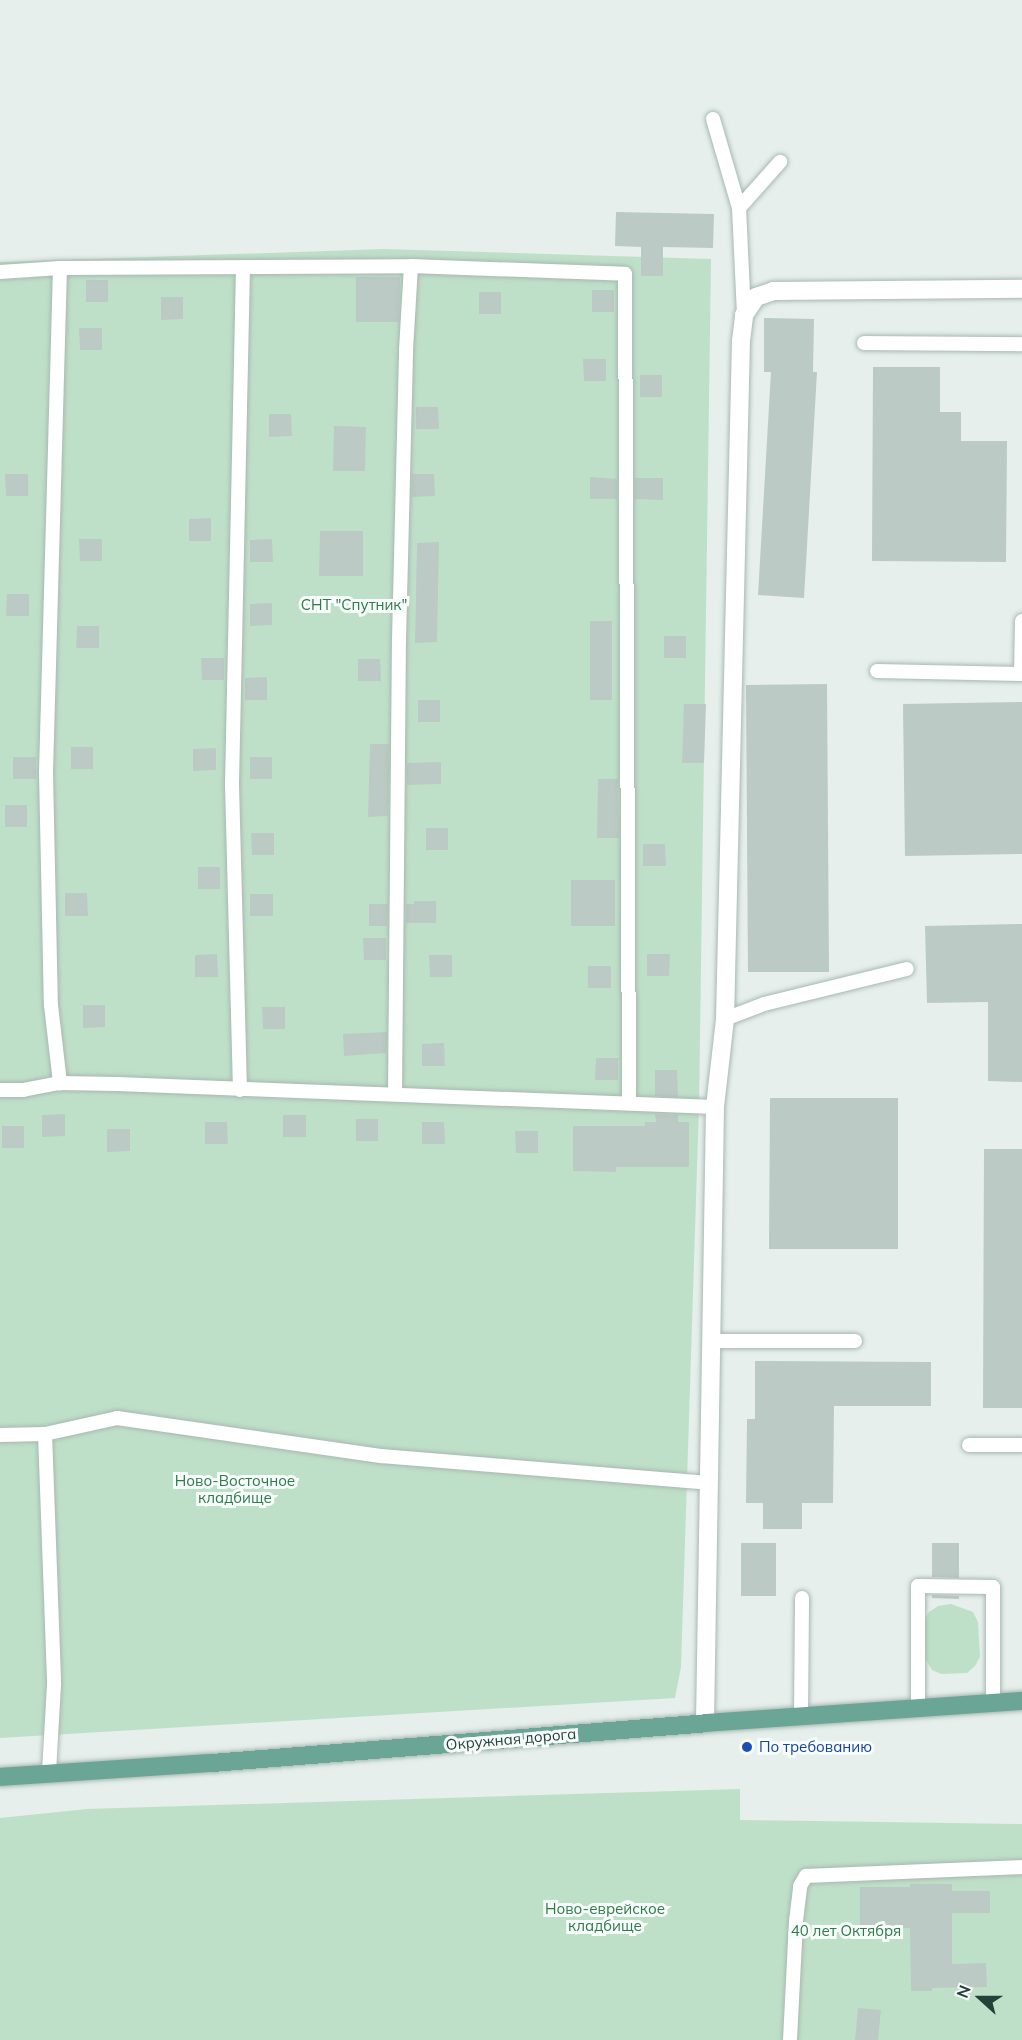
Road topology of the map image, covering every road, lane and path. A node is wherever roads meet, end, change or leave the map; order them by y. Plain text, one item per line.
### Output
1 (712, 119) dead end
2 (780, 162) dead end
3 (739, 208) junction
4 (411, 266) junction
5 (243, 267) junction
6 (60, 268) junction
7 (0, 272) edge
8 (1022, 289) edge
9 (744, 315) junction
10 (864, 343) dead end
11 (1022, 344) edge
12 (1022, 621) edge
13 (877, 671) dead end
14 (907, 969) dead end
15 (725, 1019) junction
16 (60, 1083) junction
17 (0, 1090) edge
18 (240, 1090) junction
19 (395, 1094) junction
20 (629, 1102) junction
21 (715, 1107) junction
22 (712, 1341) junction
23 (855, 1341) dead end
24 (45, 1434) junction
25 (0, 1435) edge
26 (969, 1445) dead end
27 (1022, 1445) edge
28 (708, 1484) junction
29 (802, 1598) dead end
30 (1022, 1701) edge
31 (993, 1702) junction
32 (918, 1707) junction
33 (801, 1716) junction
34 (705, 1723) junction
35 (49, 1773) junction
36 (0, 1777) edge
37 (1022, 1867) edge
38 (790, 2040) edge

1 - 3 lane
2 - 3 lane
3 - 9 lane
4 - 5 lane
4 - 19 lane
4 - 20 lane
5 - 6 lane
5 - 18 lane
6 - 7 lane
6 - 16 lane
8 - 9 street
9 - 15 street
10 - 11 lane
12 - 13 lane
14 - 15 lane
15 - 21 street
16 - 17 lane
16 - 18 lane
18 - 19 lane
19 - 20 lane
20 - 21 lane
21 - 22 street
22 - 23 lane
22 - 28 street
24 - 25 lane
24 - 28 lane
24 - 35 lane
26 - 27 lane
28 - 34 street
29 - 33 lane
30 - 31 main road, Окружная дорога
31 - 32 main road, Окружная дорога
31 - 32 lane
32 - 33 main road, Окружная дорога
33 - 34 main road, Окружная дорога
34 - 35 main road, Окружная дорога
35 - 36 main road, Окружная дорога
37 - 38 lane

